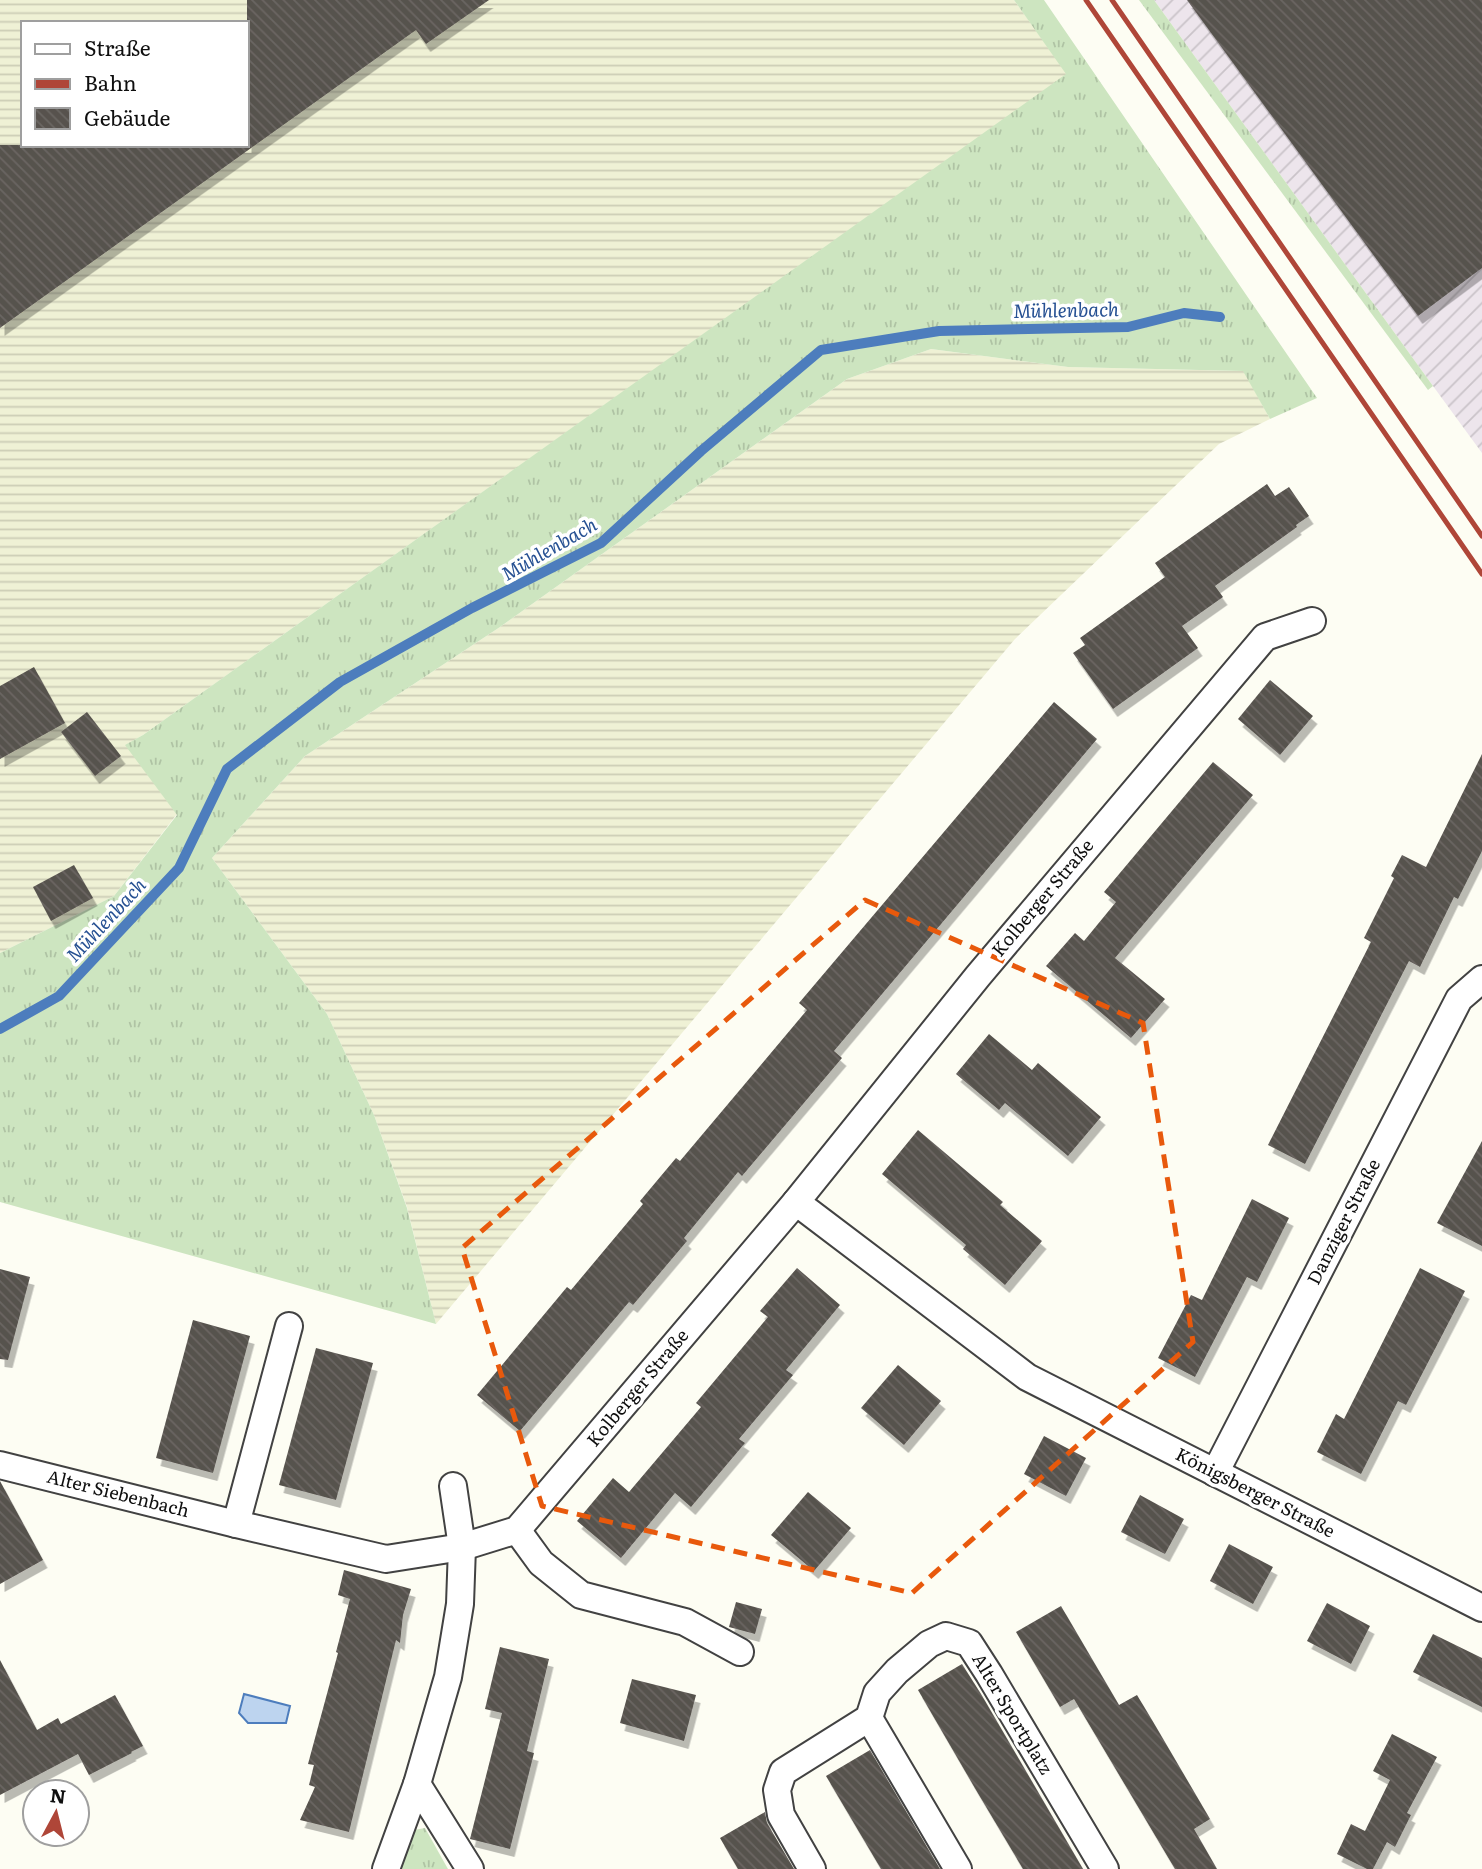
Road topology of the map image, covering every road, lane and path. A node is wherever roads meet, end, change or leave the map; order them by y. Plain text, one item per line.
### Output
1 (1312, 621) dead end
2 (1482, 979) edge
3 (796, 1202) junction
4 (289, 1326) dead end
5 (0, 1465) edge
6 (1215, 1473) junction
7 (453, 1486) dead end
8 (236, 1524) junction
9 (517, 1530) junction
10 (462, 1547) junction
11 (1482, 1608) edge
12 (740, 1652) dead end
13 (869, 1718) junction
14 (417, 1784) junction
15 (389, 1862) edge
16 (470, 1869) edge
17 (812, 1869) edge
18 (958, 1869) edge
19 (1105, 1869) edge

1 - 3 street, Kolberger Straße
2 - 6 street, Danziger Straße
3 - 6 street, Königsberger Straße
3 - 9 street, Kolberger Straße
4 - 8 street
5 - 8 street, Alter Siebenbach
6 - 11 street, Königsberger Straße
7 - 10 street
8 - 10 street, Alter Siebenbach
9 - 10 street
9 - 12 street
10 - 14 street
13 - 17 street
13 - 18 street
13 - 19 street, Alter Sportplatz
14 - 15 street
14 - 16 street

